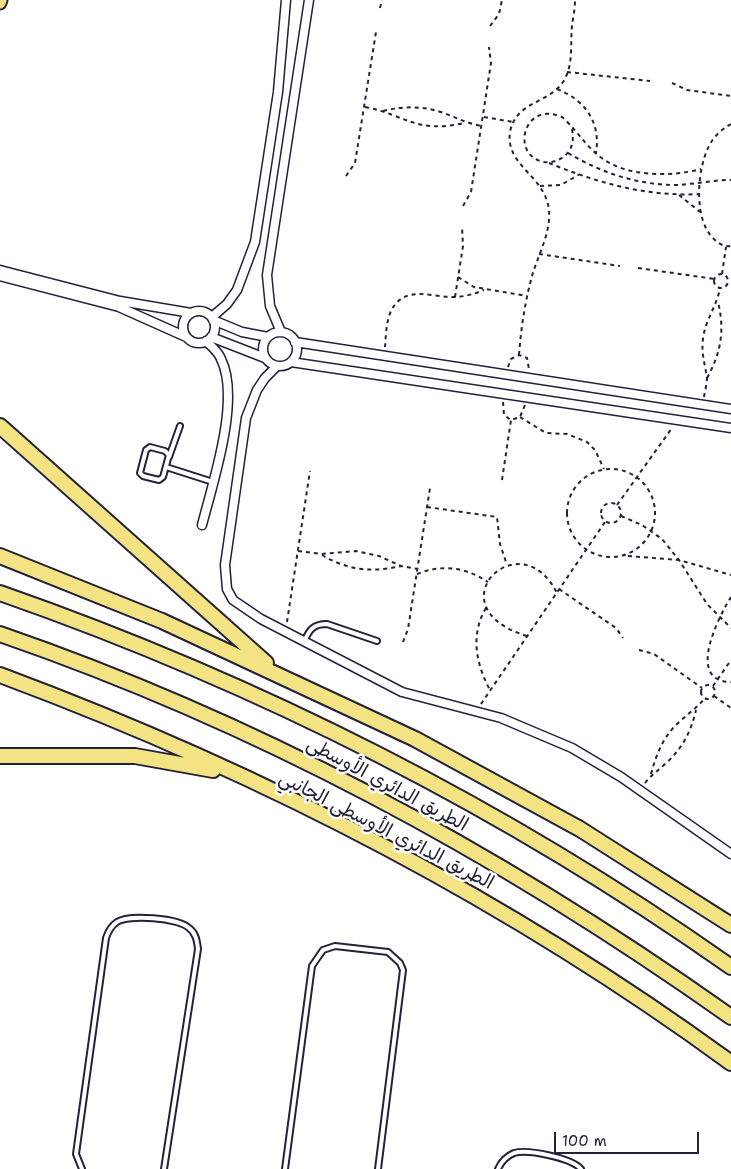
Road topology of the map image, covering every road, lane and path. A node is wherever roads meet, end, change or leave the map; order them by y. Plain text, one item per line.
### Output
1 (286, 0) edge
2 (310, 0) edge
3 (382, 0) edge
4 (502, 0) edge
5 (575, 0) edge
6 (380, 8) dead end
7 (490, 26) dead end
8 (376, 32) dead end
9 (489, 47) dead end
10 (567, 72) junction
11 (650, 81) dead end
12 (672, 83) dead end
13 (557, 89) junction
14 (731, 96) edge
15 (364, 107) junction
16 (383, 110) junction
17 (483, 117) junction
18 (513, 122) junction
19 (464, 123) junction
20 (731, 124) edge
21 (481, 126) junction
22 (572, 129) junction
23 (568, 152) junction
24 (596, 153) junction
25 (547, 162) junction
26 (701, 169) junction
27 (580, 174) junction
28 (346, 176) dead end
29 (731, 180) edge
30 (700, 182) junction
31 (540, 186) junction
32 (700, 194) junction
33 (678, 195) junction
34 (463, 206) dead end
35 (701, 213) junction
36 (462, 228) dead end
37 (731, 246) edge
38 (726, 247) junction
39 (539, 254) junction
40 (620, 266) dead end
41 (638, 268) dead end
42 (0, 270) edge
43 (722, 274) junction
44 (0, 276) edge
45 (458, 277) junction
46 (714, 279) junction
47 (730, 281) edge
48 (720, 288) junction
49 (484, 290) junction
50 (527, 296) junction
51 (455, 297) junction
52 (718, 300) junction
53 (190, 312) junction
54 (213, 319) junction
55 (281, 332) junction
56 (184, 336) junction
57 (268, 337) junction
58 (208, 339) junction
59 (295, 342) junction
60 (519, 354) junction
61 (383, 357) junction
62 (265, 358) junction
63 (291, 362) junction
64 (277, 366) junction
65 (505, 375) junction
66 (707, 378) junction
67 (528, 379) junction
68 (504, 394) junction
69 (526, 398) junction
70 (704, 405) junction
71 (731, 409) edge
72 (520, 418) junction
73 (511, 420) junction
74 (678, 420) junction
75 (0, 426) edge
76 (180, 426) dead end
77 (731, 428) edge
78 (169, 457) junction
79 (166, 467) junction
80 (604, 469) junction
81 (310, 471) dead end
82 (637, 477) junction
83 (502, 480) dead end
84 (213, 482) junction
85 (430, 488) dead end
86 (617, 505) junction
87 (427, 507) junction
88 (621, 516) junction
89 (605, 522) junction
90 (202, 525) dead end
91 (652, 531) junction
92 (586, 550) junction
93 (298, 551) junction
94 (320, 554) junction
95 (0, 556) edge
96 (626, 556) junction
97 (679, 560) junction
98 (507, 565) junction
99 (401, 566) junction
100 (417, 569) junction
101 (417, 574) junction
102 (731, 575) edge
103 (488, 582) junction
104 (559, 589) junction
105 (0, 593) edge
106 (557, 593) junction
107 (731, 597) edge
108 (486, 608) junction
109 (719, 617) junction
110 (731, 628) edge
111 (285, 632) junction
112 (0, 634) edge
113 (527, 636) junction
114 (623, 638) dead end
115 (377, 641) dead end
116 (304, 642) junction
117 (403, 642) dead end
118 (639, 650) dead end
119 (731, 660) edge
120 (0, 675) edge
121 (287, 679) junction
122 (718, 680) junction
123 (731, 682) edge
124 (713, 686) junction
125 (702, 688) junction
126 (490, 690) junction
127 (714, 696) junction
128 (705, 698) junction
129 (731, 708) edge
130 (476, 710) junction
131 (696, 710) junction
132 (0, 756) edge
133 (244, 779) junction
134 (731, 854) edge
135 (731, 925) edge
136 (731, 967) edge
137 (731, 1017) edge
138 (731, 1063) edge
139 (82, 1169) edge
140 (164, 1169) edge
141 (285, 1169) edge
142 (378, 1169) edge
143 (498, 1169) edge
144 (581, 1169) edge

1 - 54 street
2 - 55 street
3 - 6 path
4 - 7 path
5 - 10 path
8 - 15 path
9 - 17 path
10 - 11 path
10 - 13 path
12 - 14 path
13 - 18 path
13 - 24 path
15 - 16 path
15 - 28 path
16 - 19 path
16 - 19 path
17 - 18 path
17 - 21 path
18 - 31 path
19 - 21 path
20 - 26 path
21 - 34 path
22 - 23 path
22 - 24 path
22 - 25 path
23 - 25 path
23 - 30 path
24 - 26 path
25 - 27 path
26 - 30 path
27 - 31 path
27 - 33 path
29 - 30 path
30 - 32 path
31 - 39 path
32 - 33 path
32 - 35 path
33 - 35 path
35 - 38 path
36 - 45 path
37 - 38 path
38 - 43 path
39 - 40 path
39 - 50 path
41 - 46 path
42 - 53 street
43 - 46 path
43 - 47 path
44 - 56 street
45 - 49 path
45 - 51 path
46 - 48 path
47 - 48 path
48 - 52 path
49 - 50 path
49 - 51 path
50 - 60 path
51 - 61 path
52 - 66 path
52 - 66 path
53 - 54 street
53 - 56 street
54 - 57 street
54 - 58 street
55 - 57 street
55 - 59 street
56 - 58 street
57 - 62 street
58 - 62 street
58 - 84 street
59 - 61 street
59 - 63 street
60 - 65 path
60 - 67 path
61 - 65 street
62 - 64 street
63 - 64 street
63 - 68 street
64 - 111 street
65 - 67 street
66 - 70 path
67 - 70 street
68 - 69 street
68 - 73 path
69 - 72 path
69 - 74 street
70 - 71 street
72 - 73 path
72 - 80 path
73 - 83 path
74 - 77 street
74 - 82 path
75 - 121 highway
76 - 78 lane
78 - 79 lane
78 - 79 lane
79 - 84 lane
80 - 82 path
80 - 92 path
81 - 93 path
82 - 86 path
82 - 91 path
84 - 90 street
85 - 87 path
86 - 88 path
86 - 89 path
87 - 98 path
87 - 100 path
88 - 89 path
88 - 91 path
89 - 92 path
91 - 96 path
91 - 97 path
92 - 96 path
92 - 104 path
93 - 94 path
93 - 111 path
94 - 99 path
94 - 99 path
95 - 121 highway
96 - 97 path
97 - 102 path
97 - 109 path
98 - 103 path
98 - 106 path
99 - 100 path
100 - 101 path
101 - 103 path
101 - 117 path
103 - 108 path
104 - 106 path
104 - 114 path
105 - 136 highway, الطريق الدائري الأوسطى
106 - 113 path
107 - 109 path
108 - 113 path
108 - 126 path
109 - 110 path
109 - 122 path
111 - 116 street
112 - 137 highway, الطريق الدائري الأوسطى
113 - 126 path
115 - 116 lane
116 - 130 street
118 - 125 path
119 - 122 path
120 - 133 highway, الطريق الدائري الأوسطى الجانبي
121 - 135 highway
122 - 123 path
122 - 124 path
124 - 125 path
124 - 127 path
125 - 128 path
126 - 130 path
127 - 128 path
127 - 129 path
128 - 131 path
130 - 134 street
131 - 131 path
132 - 133 highway
133 - 138 highway, الطريق الدائري الأوسطى الجانبي
139 - 140 lane
141 - 142 lane
143 - 144 lane

